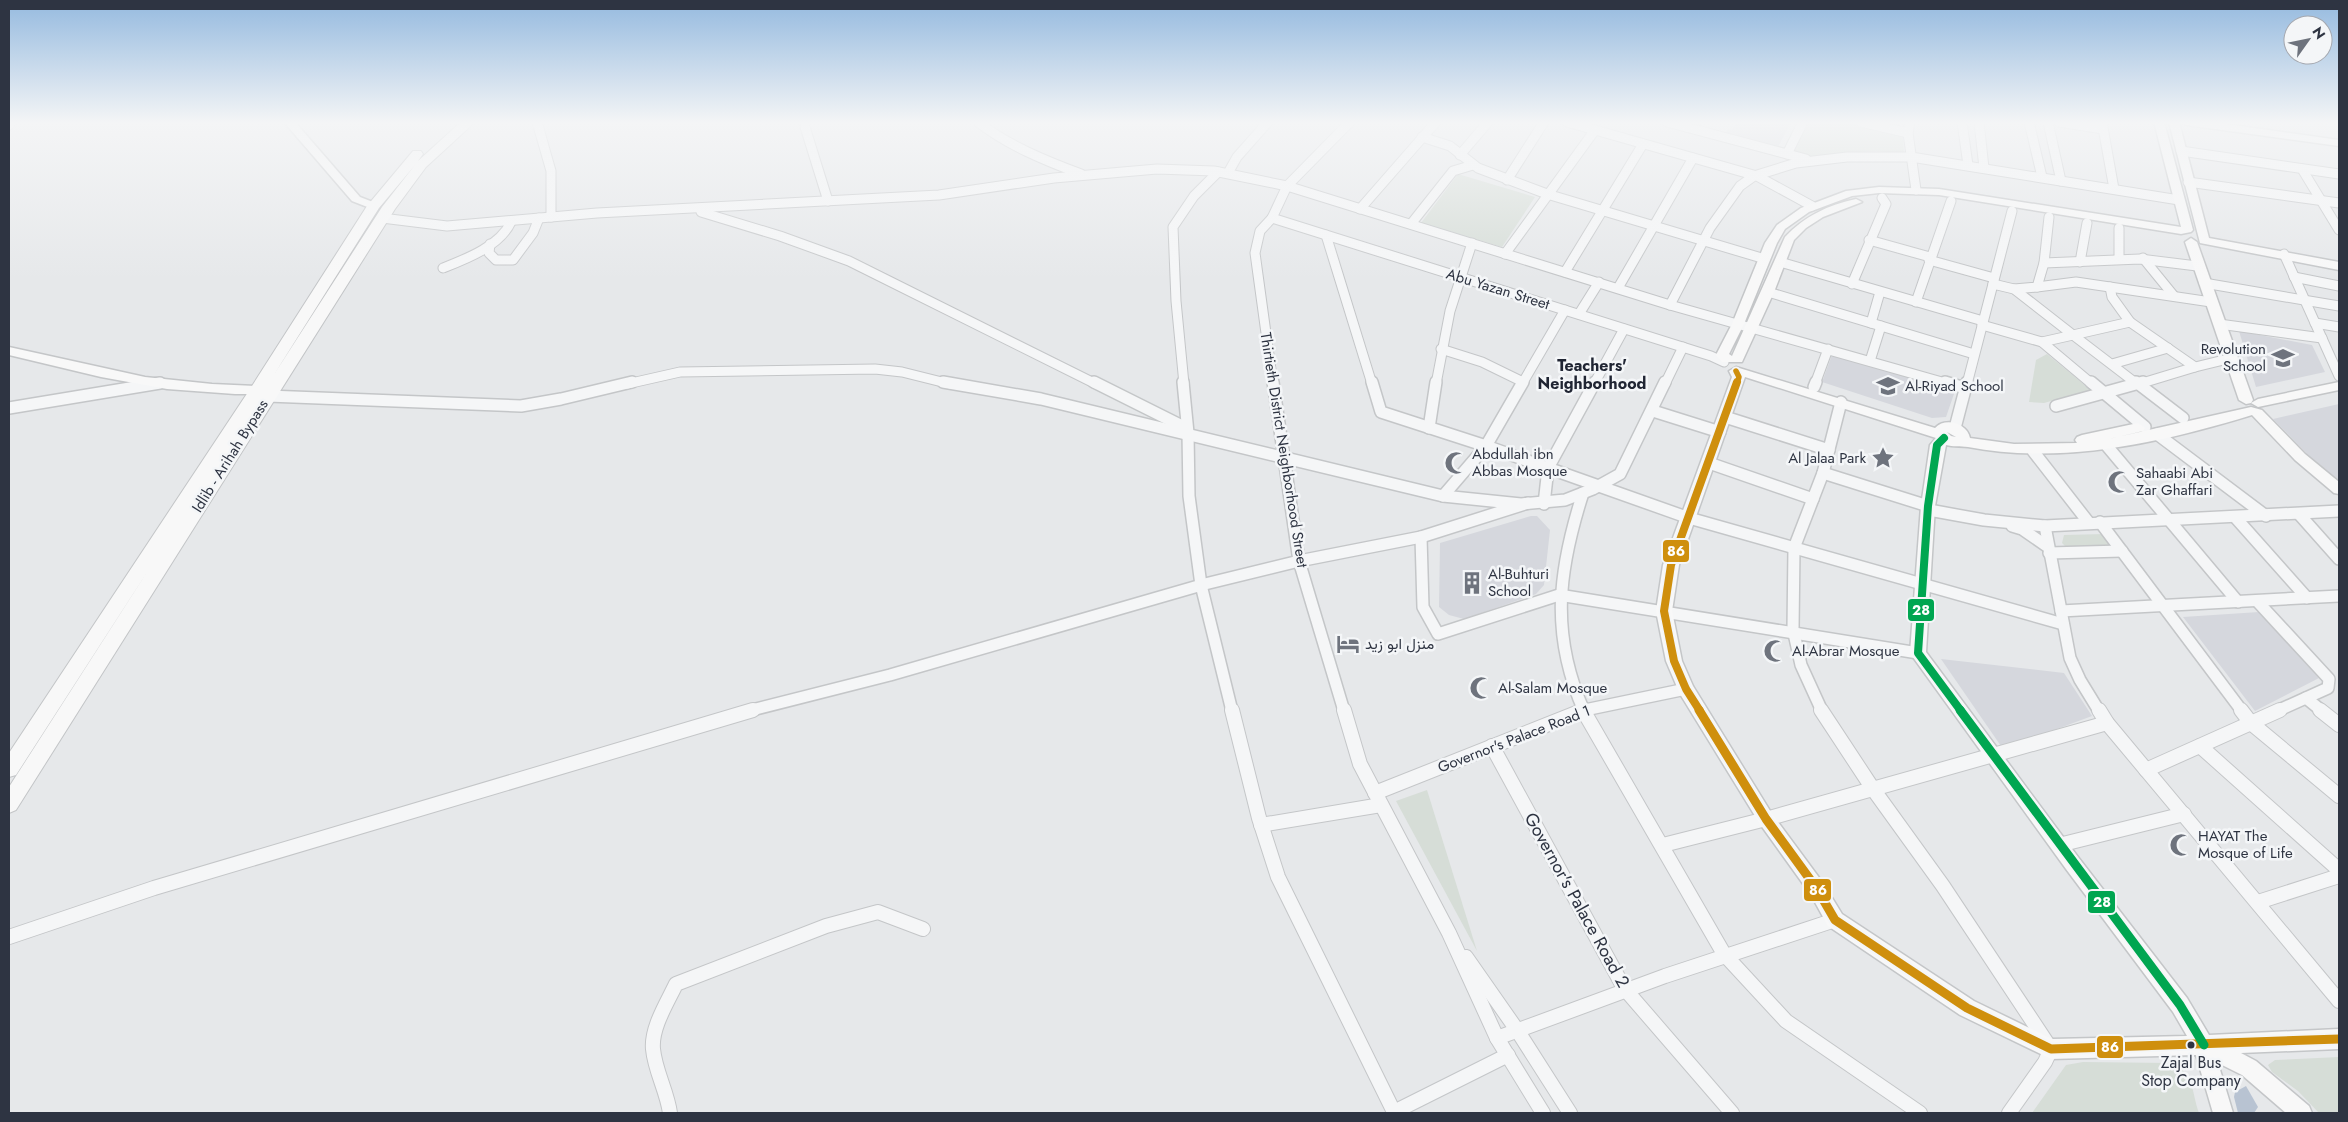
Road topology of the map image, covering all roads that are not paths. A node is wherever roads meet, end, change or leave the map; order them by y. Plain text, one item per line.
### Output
1 (335, 174) edge
2 (401, 174) edge
3 (413, 174) edge
4 (551, 174) edge
5 (820, 174) edge
6 (1080, 174) edge
7 (1101, 174) edge
8 (1220, 174) edge
9 (1234, 174) edge
10 (1298, 174) edge
11 (1390, 174) edge
12 (1449, 174) edge
13 (1494, 174) edge
14 (1511, 174) edge
15 (1561, 174) edge
16 (1625, 174) edge
17 (1684, 174) edge
18 (1751, 174) edge
19 (1762, 174) edge
20 (1914, 174) edge
21 (2021, 174) edge
22 (2041, 174) edge
23 (2060, 174) edge
24 (2111, 174) edge
25 (2172, 174) edge
26 (2186, 174) edge
27 (2306, 174) edge
28 (1084, 176) junction
29 (1757, 176) junction
30 (2042, 178) junction
31 (1507, 180) junction
32 (2061, 181) junction
33 (2188, 182) junction
34 (1287, 186) junction
35 (2114, 189) junction
36 (1916, 190) junction
37 (1547, 194) junction
38 (1882, 198) junction
39 (2179, 200) junction
40 (1951, 201) junction
41 (2322, 201) junction
42 (828, 202) junction
43 (2339, 203) edge
44 (1812, 206) junction
45 (1360, 209) junction
46 (693, 210) junction
47 (2012, 211) junction
48 (378, 212) junction
49 (1602, 212) junction
50 (551, 217) junction
51 (2048, 217) junction
52 (539, 218) junction
53 (1272, 218) junction
54 (511, 222) junction
55 (2087, 223) junction
56 (1410, 224) junction
57 (1653, 227) junction
58 (2119, 228) junction
59 (2339, 230) edge
60 (1326, 235) junction
61 (2185, 235) junction
62 (2204, 239) junction
63 (1869, 240) junction
64 (1703, 241) junction
65 (1472, 243) junction
66 (490, 244) junction
67 (1505, 254) junction
68 (2284, 254) junction
69 (2144, 258) junction
70 (1765, 259) junction
71 (1929, 259) junction
72 (2119, 259) junction
73 (1780, 262) junction
74 (2080, 262) junction
75 (2044, 263) junction
76 (2197, 266) junction
77 (2339, 266) edge
78 (443, 268) dead end
79 (1566, 272) junction
80 (1459, 277) junction
81 (2294, 277) junction
82 (1994, 281) junction
83 (1599, 282) junction
84 (2204, 283) junction
85 (1852, 284) junction
86 (2339, 286) edge
87 (2037, 287) junction
88 (2110, 287) junction
89 (1618, 288) junction
90 (2014, 290) junction
91 (1768, 292) junction
92 (1880, 292) junction
93 (2174, 296) junction
94 (316, 297) junction
95 (333, 297) junction
96 (2305, 300) junction
97 (1916, 302) junction
98 (2211, 302) junction
99 (1670, 305) junction
100 (2339, 306) edge
101 (1565, 310) junction
102 (1579, 314) junction
103 (2130, 322) junction
104 (1871, 323) junction
105 (1982, 323) junction
106 (2315, 323) junction
107 (1738, 324) junction
108 (2219, 324) junction
109 (1881, 326) junction
110 (1752, 327) junction
111 (2339, 327) edge
112 (1624, 329) junction
113 (2072, 335) junction
114 (2322, 338) junction
115 (2042, 342) junction
116 (1683, 347) junction
117 (2168, 348) junction
118 (1441, 349) junction
119 (1828, 349) junction
120 (9, 351) edge
121 (1974, 354) junction
122 (2232, 358) junction
123 (1870, 361) junction
124 (2112, 364) junction
125 (1735, 365) junction
126 (2195, 367) junction
127 (2339, 376) edge
128 (1523, 382) junction
129 (160, 383) junction
130 (2138, 384) junction
131 (2339, 386) edge
132 (1814, 387) junction
133 (1965, 388) junction
134 (262, 393) junction
135 (2339, 393) edge
136 (2104, 394) junction
137 (1841, 402) junction
138 (2056, 406) dead end
139 (2253, 407) junction
140 (9, 408) edge
141 (1653, 411) junction
142 (2183, 418) junction
143 (1722, 425) junction
144 (2145, 427) junction
145 (1429, 428) junction
146 (1188, 431) junction
147 (1951, 433) junction
148 (2157, 434) junction
149 (1486, 446) junction
150 (2108, 446) junction
151 (1829, 450) junction
152 (2032, 451) junction
153 (1283, 458) junction
154 (1709, 463) junction
155 (1548, 468) junction
156 (1823, 473) junction
157 (2339, 489) edge
158 (1589, 490) junction
159 (1443, 496) junction
160 (1813, 499) junction
161 (1528, 503) junction
162 (1544, 504) junction
163 (1929, 508) junction
164 (2339, 512) edge
165 (2299, 514) junction
166 (2266, 516) junction
167 (2235, 517) junction
168 (1689, 518) junction
169 (1984, 520) junction
170 (2172, 520) junction
171 (2095, 522) junction
172 (2045, 526) junction
173 (1421, 537) junction
174 (1794, 548) junction
175 (2048, 550) junction
176 (2122, 551) junction
177 (2339, 559) edge
178 (1300, 561) junction
179 (1201, 585) junction
180 (1924, 585) junction
181 (1559, 595) junction
182 (2339, 596) edge
183 (2307, 598) junction
184 (2257, 601) junction
185 (2238, 602) junction
186 (2164, 606) junction
187 (1664, 611) junction
188 (2062, 618) junction
189 (1794, 634) junction
190 (1918, 653) junction
191 (2334, 679) edge
192 (1686, 689) junction
193 (2306, 698) junction
194 (1584, 710) junction
195 (2107, 723) junction
196 (2251, 723) junction
197 (2339, 725) edge
198 (1492, 746) junction
199 (2200, 746) junction
200 (1994, 756) junction
201 (9, 769) edge
202 (2146, 770) junction
203 (1874, 789) junction
204 (2339, 796) edge
205 (1378, 799) junction
206 (9, 804) edge
207 (2184, 814) junction
208 (1766, 819) junction
209 (1261, 824) junction
210 (1663, 845) junction
211 (2059, 845) junction
212 (2339, 870) edge
213 (2339, 876) edge
214 (2258, 902) junction
215 (1835, 920) junction
216 (923, 929) dead end
217 (1449, 933) junction
218 (9, 937) edge
219 (1724, 954) junction
220 (1624, 988) junction
221 (2339, 1001) edge
222 (1517, 1030) junction
223 (1498, 1038) junction
224 (2339, 1039) edge
225 (2204, 1045) junction
226 (2051, 1049) junction
227 (1508, 1055) junction
228 (670, 1113) edge
229 (1543, 1113) edge
230 (1570, 1113) edge
231 (1732, 1113) edge
232 (1920, 1113) edge
233 (2009, 1113) edge
234 (2224, 1113) edge
235 (2302, 1113) edge

1 - 48 street
2 - 48 main road, Idlib - Arihah Bypass
3 - 48 main road, Idlib - Arihah Bypass
4 - 50 street
5 - 42 street
6 - 28 street
7 - 28 street
8 - 146 street
9 - 34 street
10 - 34 street, Thirtieth District Neighborhood Street
11 - 45 street
12 - 56 street
13 - 31 street
14 - 31 street
15 - 37 street
16 - 49 street
17 - 57 street
18 - 29 street
19 - 29 street
20 - 36 street
21 - 30 street
22 - 30 street
23 - 32 street
24 - 35 street
25 - 39 street
26 - 33 street
27 - 41 street
28 - 42 street
29 - 44 street
29 - 64 street
30 - 32 street
31 - 37 street
32 - 35 street
33 - 41 street
33 - 62 street
34 - 45 street
34 - 53 street, Thirtieth District Neighborhood Street
35 - 39 street
36 - 44 street
36 - 61 street
37 - 49 street
37 - 67 street
38 - 40 street
38 - 63 street
38 - 73 street
39 - 61 street
40 - 47 street
40 - 71 street
41 - 43 street
41 - 59 street
42 - 46 street
44 - 70 street
45 - 56 street
46 - 50 street
46 - 146 street
47 - 51 street
47 - 82 street
48 - 54 street
48 - 94 main road, Idlib - Arihah Bypass
48 - 95 main road, Idlib - Arihah Bypass
49 - 57 street
49 - 79 street
50 - 52 street
51 - 55 street
51 - 75 street
52 - 54 street
52 - 66 street
53 - 60 street, Abu Yazan Street
53 - 153 street, Thirtieth District Neighborhood Street
54 - 66 street
55 - 58 street
55 - 74 street
56 - 65 street
57 - 64 street
57 - 89 street
58 - 61 street
58 - 72 street
60 - 80 street, Abu Yazan Street
60 - 145 street
61 - 62 street
61 - 76 street
62 - 68 street
63 - 71 street
63 - 85 street
64 - 70 street
64 - 99 street
65 - 67 street
65 - 80 street
66 - 78 street
67 - 79 street
68 - 77 street
68 - 81 street
69 - 72 street
69 - 76 street
69 - 93 street
70 - 107 street
71 - 82 street
71 - 97 street
72 - 74 street
73 - 85 street
73 - 91 street
74 - 75 street
75 - 87 street
76 - 84 street
79 - 83 street
80 - 101 street, Abu Yazan Street
80 - 118 street
81 - 86 street
81 - 96 street
82 - 90 street
82 - 105 street
83 - 89 street
83 - 102 street
84 - 96 street
84 - 98 street
85 - 92 street
87 - 88 street
87 - 90 street
88 - 93 street
88 - 103 street
89 - 99 street
90 - 113 street
91 - 104 street
91 - 110 street
92 - 97 street
92 - 104 street
93 - 98 street
94 - 95 main road
94 - 134 main road, Idlib - Arihah Bypass
95 - 134 main road, Idlib - Arihah Bypass
96 - 100 street
96 - 106 street
97 - 105 street
98 - 108 street
99 - 107 street
101 - 102 street, Abu Yazan Street
101 - 128 street
102 - 112 street, Abu Yazan Street
103 - 113 street
103 - 117 street
104 - 109 street
105 - 115 street
105 - 121 street
106 - 111 street
106 - 114 street
107 - 110 street
107 - 125 street
108 - 114 street
108 - 122 street
109 - 121 street
109 - 123 street
110 - 119 street
110 - 125 street
112 - 116 street, Abu Yazan Street
112 - 155 street
113 - 115 street
113 - 124 street
114 - 127 street
115 - 136 street
116 - 125 street, Abu Yazan Street
116 - 141 street
117 - 124 street
117 - 126 street
118 - 128 street
118 - 145 street
119 - 123 street
119 - 132 street
120 - 129 street
121 - 133 street
122 - 126 street
122 - 139 street
123 - 133 street
124 - 130 street
125 - 132 street
125 - 137 street
125 - 143 street
126 - 130 street
128 - 149 street
129 - 134 street
129 - 140 street
130 - 136 street
130 - 142 street
131 - 139 street
132 - 147 street
133 - 147 street
134 - 146 street
134 - 201 main road, Idlib - Arihah Bypass
134 - 206 main road, Idlib - Arihah Bypass
135 - 139 street
136 - 138 street
136 - 144 street
137 - 147 street
137 - 151 street
139 - 142 street
139 - 148 street
139 - 157 street
141 - 143 street
141 - 158 street
142 - 144 street
143 - 151 street
143 - 154 street
144 - 147 street
145 - 149 street
146 - 153 street
146 - 179 street
147 - 152 street
147 - 163 street
148 - 150 street
148 - 166 street
149 - 155 street
149 - 159 street
150 - 152 street
150 - 170 street
151 - 156 street
152 - 171 street
153 - 159 street
153 - 178 street, Thirtieth District Neighborhood Street
154 - 160 street
154 - 168 street
155 - 158 street
155 - 162 street
156 - 160 street
156 - 163 street
158 - 162 street
158 - 168 street
158 - 181 street
159 - 161 street
160 - 174 street
161 - 162 street
161 - 173 street
163 - 169 street
163 - 180 street
164 - 165 street
165 - 166 street
165 - 177 street
166 - 167 street
167 - 170 street
167 - 183 street
168 - 174 street
168 - 187 street
169 - 172 street
169 - 175 street
170 - 171 street
170 - 185 street
171 - 172 street
171 - 176 street
172 - 175 street
173 - 178 street
173 - 181 street
174 - 180 street
174 - 189 street
175 - 176 street
175 - 188 street
176 - 186 street
178 - 179 street
178 - 205 street, Thirtieth District Neighborhood Street
179 - 209 street
179 - 218 street
180 - 188 street
180 - 190 street
181 - 187 street
181 - 194 street
182 - 183 street
183 - 184 street
184 - 185 street
184 - 191 street
185 - 186 street
186 - 188 street
186 - 196 street
187 - 189 street
187 - 192 street
188 - 195 street
189 - 190 street
189 - 203 street
190 - 200 street
191 - 193 street
192 - 194 street, Governor's Palace Road 1
192 - 208 street
193 - 196 street
193 - 197 street
194 - 198 street, Governor's Palace Road 1
194 - 210 street
195 - 200 street
195 - 202 street
196 - 199 street
196 - 204 street
198 - 205 street, Governor's Palace Road 1
198 - 220 street, Governor's Palace Road 2
199 - 202 street
199 - 212 street
200 - 203 street
200 - 211 street
202 - 207 street
203 - 208 street
203 - 226 street
205 - 209 street, Governor's Palace Road 1
205 - 217 street, Thirtieth District Neighborhood Street
207 - 211 street
207 - 214 street
208 - 210 street
208 - 215 street
209 - 227 street
210 - 219 street
211 - 225 street
213 - 214 street
214 - 221 street
215 - 219 street
215 - 226 street
216 - 228 street
217 - 222 street
217 - 223 street
219 - 220 street
219 - 232 street
220 - 222 street
220 - 231 street, Governor's Palace Road 2
222 - 223 street
222 - 230 street
223 - 227 street
224 - 225 street
225 - 226 street
225 - 234 street
225 - 235 street
226 - 233 street
227 - 229 street

